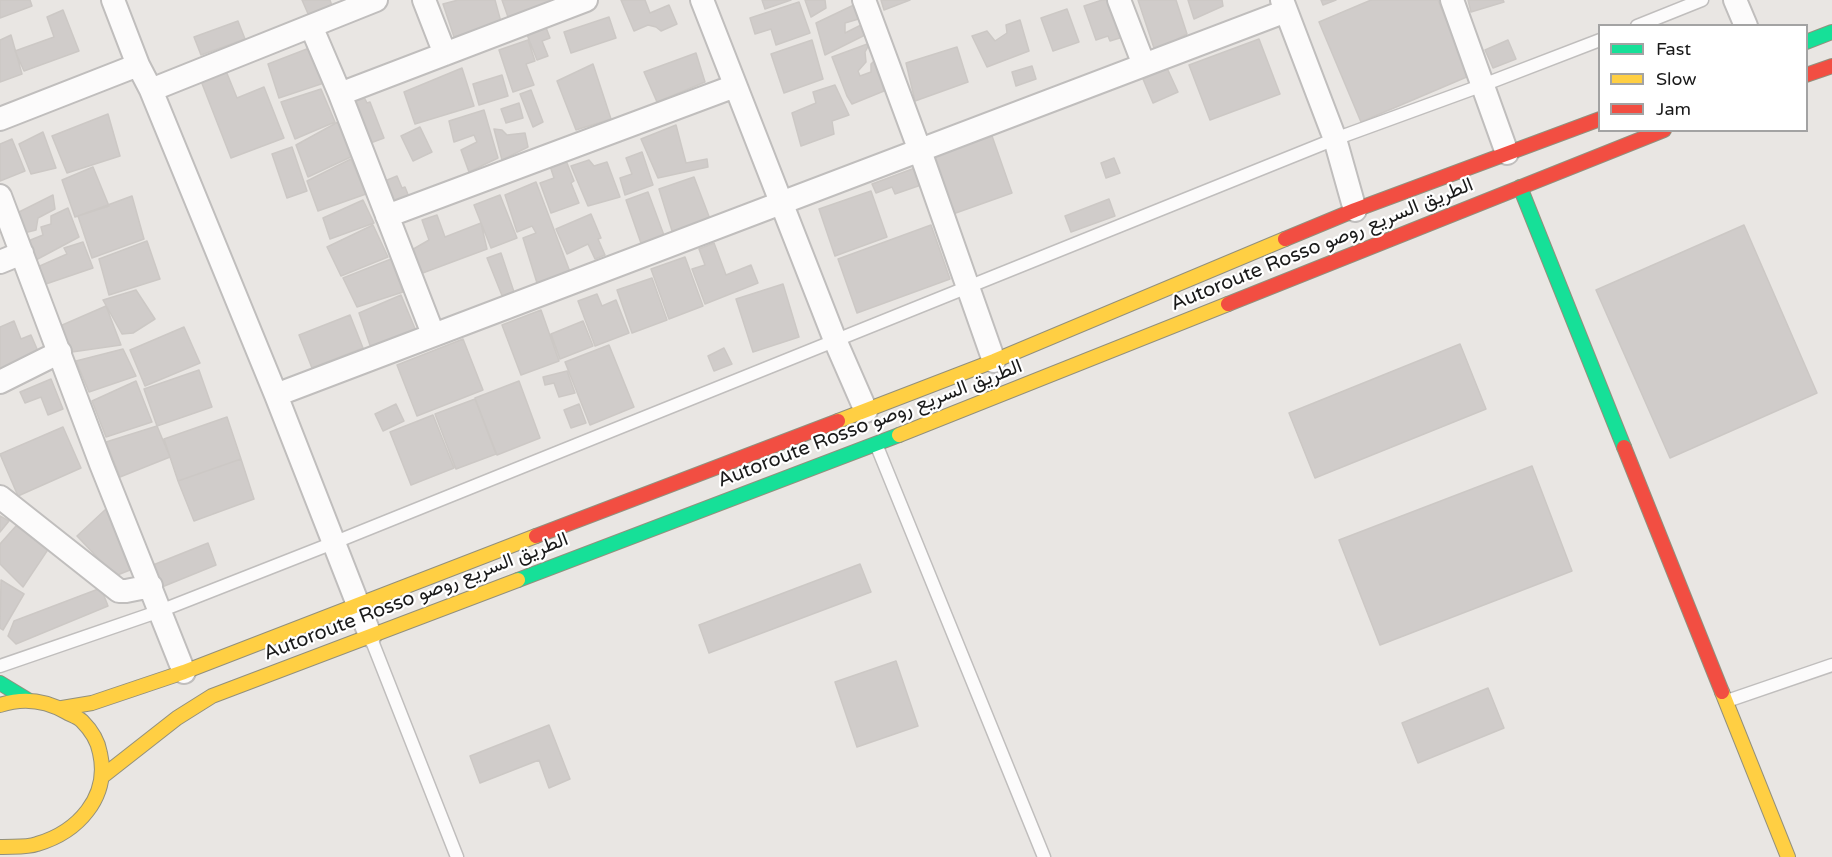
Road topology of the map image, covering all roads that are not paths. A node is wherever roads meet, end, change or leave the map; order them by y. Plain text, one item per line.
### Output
1 (113, 0) edge
2 (376, 0) edge
3 (424, 0) edge
4 (586, 0) edge
5 (702, 0) edge
6 (864, 0) edge
7 (1119, 0) edge
8 (1452, 0) edge
9 (1702, 0) edge
10 (1735, 0) edge
11 (1284, 6) edge
12 (1642, 24) edge
13 (1745, 24) edge
14 (311, 26) junction
15 (1832, 32) edge
16 (1598, 40) edge
17 (1808, 41) edge
18 (445, 54) junction
19 (138, 65) junction
20 (1144, 65) junction
21 (1832, 66) edge
22 (1808, 74) edge
23 (1483, 85) junction
24 (735, 86) junction
25 (151, 90) junction
26 (340, 94) junction
27 (0, 119) edge
28 (1598, 119) edge
29 (1659, 132) edge
30 (1335, 139) junction
31 (920, 151) junction
32 (1507, 153) junction
33 (1520, 187) junction
34 (0, 196) edge
35 (782, 202) junction
36 (1355, 210) junction
37 (387, 216) junction
38 (22, 253) junction
39 (0, 262) edge
40 (968, 286) junction
41 (434, 334) junction
42 (836, 340) junction
43 (60, 352) junction
44 (993, 361) junction
45 (0, 382) edge
46 (276, 395) junction
47 (866, 411) junction
48 (876, 444) junction
49 (0, 497) edge
50 (333, 543) junction
51 (151, 586) junction
52 (357, 604) junction
53 (160, 611) junction
54 (370, 635) junction
55 (1832, 665) edge
56 (0, 666) edge
57 (184, 672) junction
58 (0, 683) edge
59 (28, 700) junction
60 (1726, 701) junction
61 (0, 705) edge
62 (62, 708) junction
63 (103, 776) junction
64 (0, 847) edge
65 (23, 852) junction
66 (0, 855) edge
67 (457, 857) edge
68 (1044, 857) edge
69 (1788, 857) edge

1 - 19 street
2 - 14 street
3 - 18 street
4 - 18 street
5 - 24 street
6 - 31 street
7 - 20 street
8 - 23 street
9 - 12 lane
10 - 13 street
11 - 20 street
11 - 30 street
14 - 25 street
14 - 26 street
15 - 17 main road
16 - 23 lane
18 - 26 street
19 - 25 street
19 - 27 street
20 - 31 street
21 - 22 main road
23 - 30 lane
23 - 32 street
24 - 35 street
24 - 37 street
25 - 46 street
26 - 37 street
28 - 32 main road, Autoroute Rosso الطريق السريع روصو
29 - 33 main road, Autoroute Rosso الطريق السريع روصو
30 - 36 street
30 - 40 lane
31 - 35 street
31 - 40 street
32 - 36 main road, Autoroute Rosso الطريق السريع روصو
33 - 48 main road, Autoroute Rosso الطريق السريع روصو
33 - 60 main road
34 - 38 street
35 - 41 street
35 - 42 street
36 - 44 main road, Autoroute Rosso الطريق السريع روصو
37 - 41 street
38 - 39 street
38 - 43 street
40 - 42 lane
40 - 44 street
41 - 46 street
42 - 47 street
42 - 50 lane
43 - 45 street
43 - 51 street
44 - 47 main road, Autoroute Rosso الطريق السريع روصو
46 - 50 street
47 - 52 main road, Autoroute Rosso الطريق السريع روصو
48 - 54 main road, Autoroute Rosso الطريق السريع روصو
48 - 68 lane
49 - 51 street
50 - 52 street
50 - 53 lane
51 - 53 street
52 - 54 street
52 - 57 main road, Autoroute Rosso الطريق السريع روصو
53 - 56 lane
53 - 57 street
54 - 63 main road, Autoroute Rosso الطريق السريع روصو
54 - 67 lane
55 - 60 lane
57 - 62 main road, Autoroute Rosso الطريق السريع روصو
58 - 59 main road
59 - 61 main road
59 - 62 main road
60 - 69 main road
62 - 63 main road
63 - 65 main road
64 - 65 main road
65 - 66 main road

